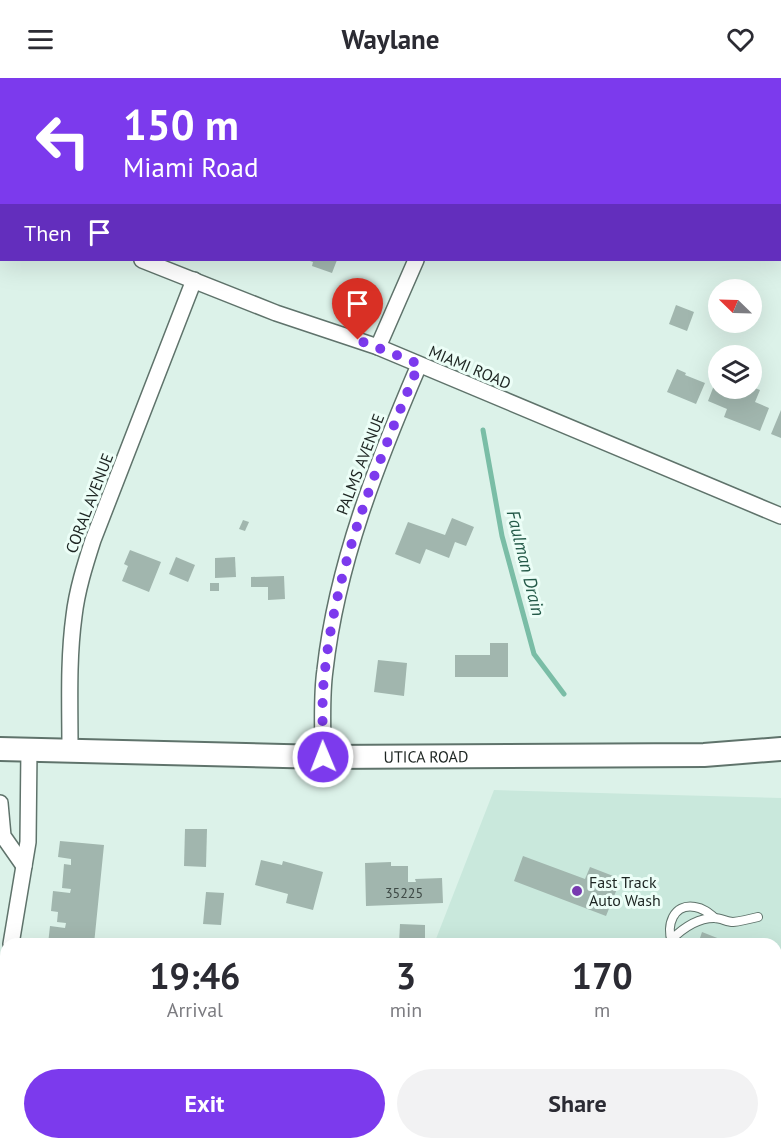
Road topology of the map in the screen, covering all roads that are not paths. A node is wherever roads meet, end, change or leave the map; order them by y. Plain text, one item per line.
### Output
1 (145, 261) edge
2 (416, 261) edge
3 (194, 280) junction
4 (378, 348) junction
5 (419, 364) junction
6 (781, 516) edge
7 (0, 749) edge
8 (29, 749) junction
9 (70, 749) junction
10 (781, 749) edge
11 (323, 757) junction
12 (0, 803) edge
13 (24, 866) junction
14 (758, 917) dead end
15 (715, 918) junction
16 (12, 938) edge
17 (670, 938) edge
18 (675, 938) edge

1 - 3 street, MIAMI ROAD
2 - 4 street
3 - 4 street, MIAMI ROAD
3 - 9 street, CORAL AVENUE
4 - 5 street, MIAMI ROAD
5 - 6 street, MIAMI ROAD
5 - 11 street, PALMS AVENUE
7 - 8 main road, UTICA ROAD
8 - 9 main road, UTICA ROAD
8 - 13 street
9 - 11 main road, UTICA ROAD
10 - 11 main road, UTICA ROAD
12 - 13 street
13 - 16 street
14 - 15 lane
15 - 17 lane
15 - 18 lane

